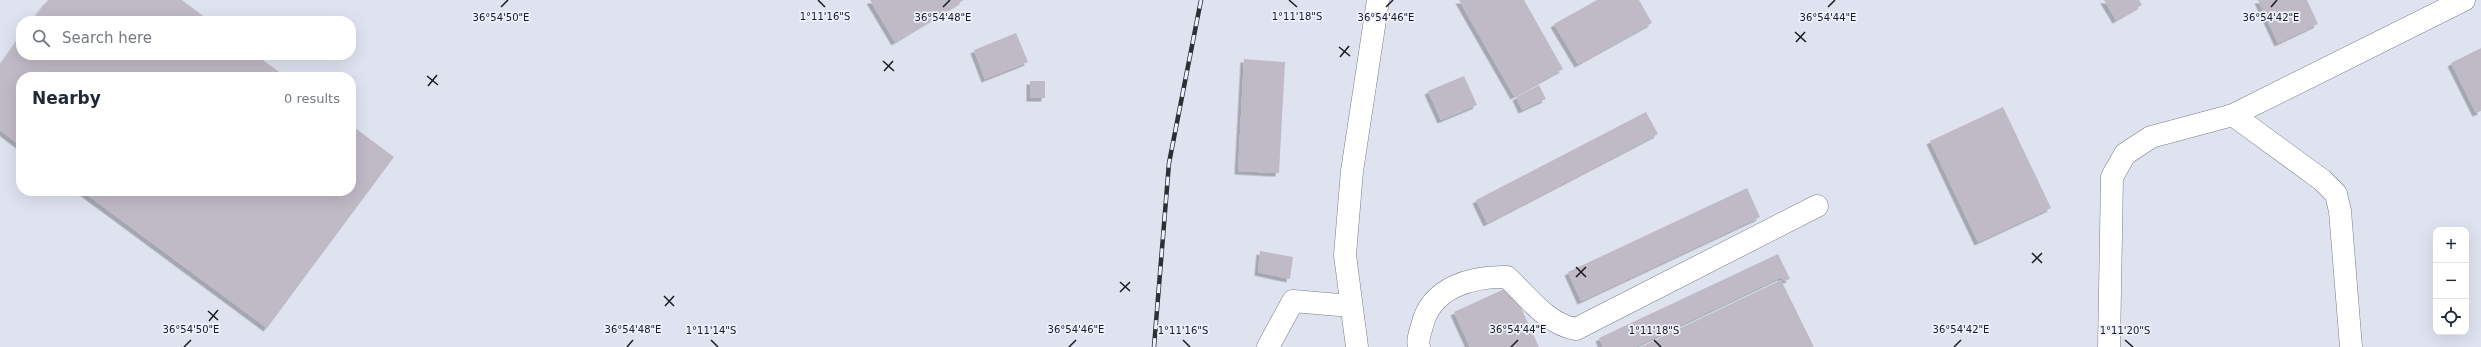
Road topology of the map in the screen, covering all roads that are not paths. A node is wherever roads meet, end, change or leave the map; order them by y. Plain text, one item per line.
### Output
1 (1378, 0) edge
2 (2464, 0) edge
3 (2233, 115) junction
4 (1817, 206) dead end
5 (1351, 306) junction
6 (1268, 347) edge
7 (1357, 347) edge
8 (1418, 347) edge
9 (2109, 347) edge
10 (2351, 347) edge

1 - 5 street
2 - 3 street
3 - 9 street
3 - 10 street
4 - 8 street
5 - 6 street
5 - 7 street

